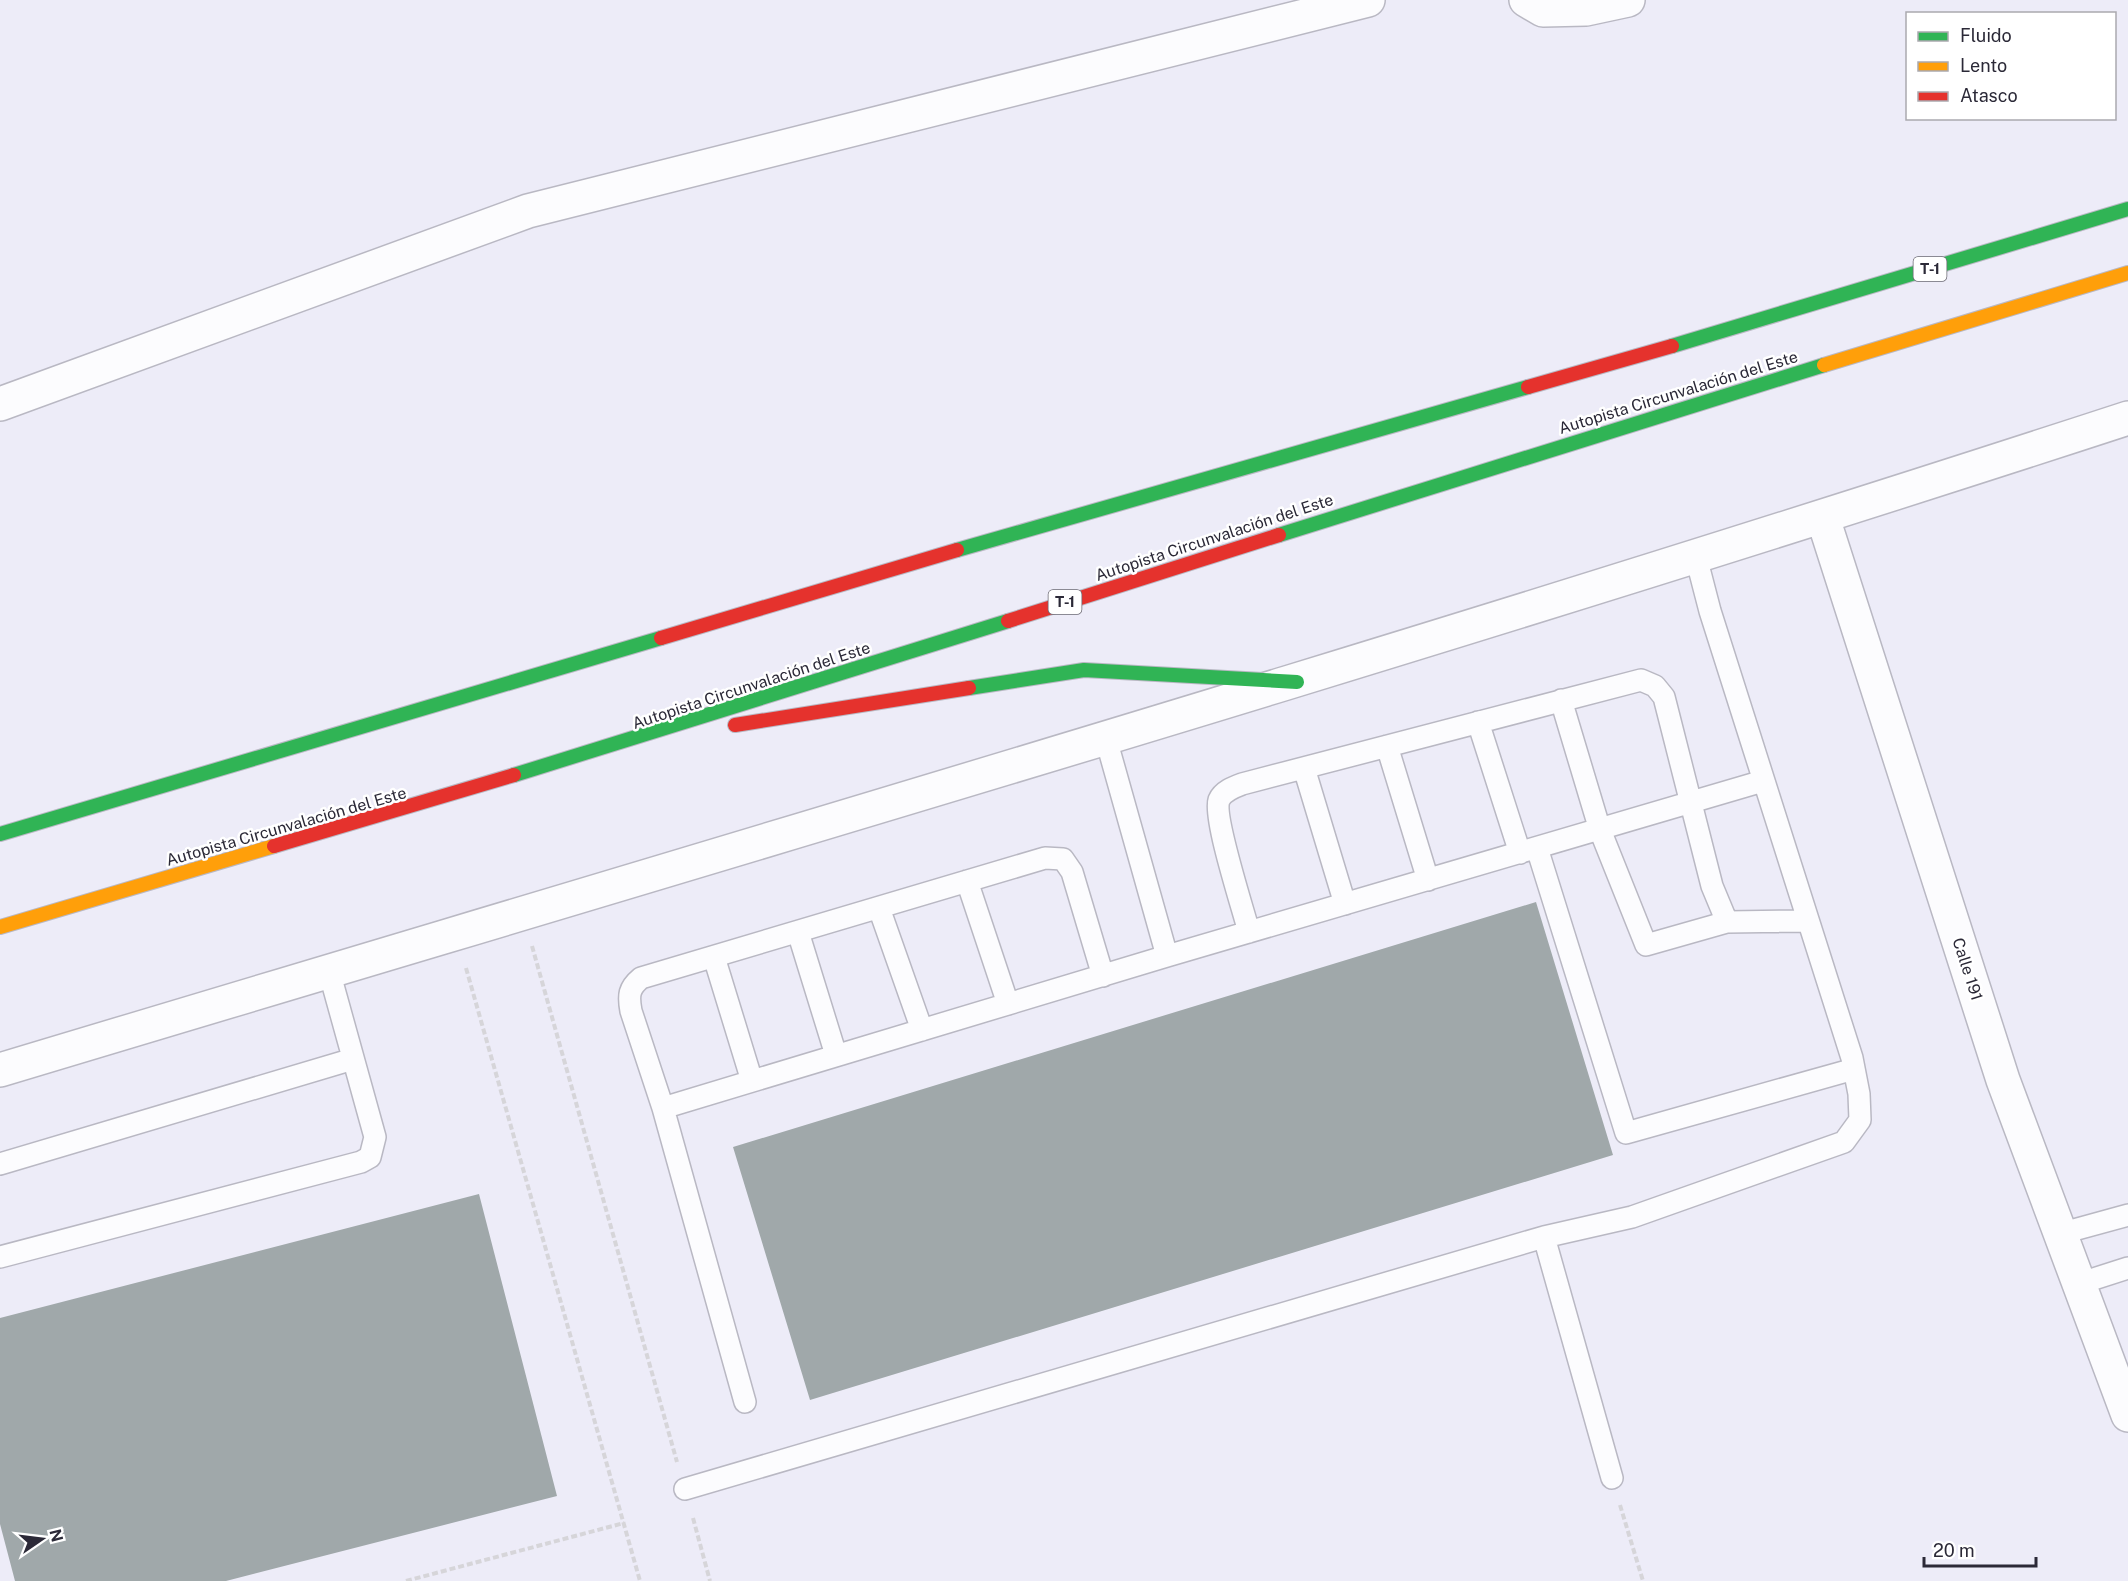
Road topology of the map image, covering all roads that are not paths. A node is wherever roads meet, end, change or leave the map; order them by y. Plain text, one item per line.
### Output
1 (1368, 0) edge
2 (1526, 0) edge
3 (1628, 0) edge
4 (2128, 209) edge
5 (2128, 273) edge
6 (0, 404) edge
7 (2128, 418) edge
8 (1823, 518) junction
9 (1696, 558) junction
10 (1297, 682) junction
11 (1561, 700) junction
12 (1478, 722) junction
13 (1106, 740) junction
14 (629, 741) junction
15 (1387, 746) junction
16 (1304, 768) junction
17 (1763, 781) junction
18 (1691, 804) junction
19 (1600, 830) junction
20 (0, 834) edge
21 (1529, 851) junction
22 (1428, 880) junction
23 (967, 881) junction
24 (1345, 904) junction
25 (879, 908) junction
26 (1807, 921) junction
27 (1727, 922) junction
28 (0, 927) edge
29 (798, 932) junction
30 (1249, 932) junction
31 (1167, 956) junction
32 (714, 957) junction
33 (329, 971) junction
34 (1103, 976) junction
35 (1008, 1004) junction
36 (922, 1030) junction
37 (836, 1055) junction
38 (353, 1059) junction
39 (1854, 1069) junction
40 (0, 1070) edge
41 (752, 1081) junction
42 (663, 1108) junction
43 (0, 1164) edge
44 (2128, 1215) edge
45 (2059, 1234) junction
46 (1544, 1238) junction
47 (0, 1257) edge
48 (2128, 1268) edge
49 (2078, 1284) junction
50 (745, 1402) dead end
51 (2128, 1415) edge
52 (1612, 1478) road end
53 (685, 1489) road end

1 - 6 street
2 - 3 street
4 - 20 highway, T-1
5 - 14 highway, Autopista Circunvalación del Este / T-1
7 - 8 street
8 - 9 street
8 - 45 street, Calle 191
9 - 10 street
9 - 17 lane
10 - 13 street
10 - 14 highway
11 - 12 lane
11 - 18 lane
11 - 19 lane
12 - 15 lane
12 - 21 lane
13 - 31 lane
13 - 33 street
14 - 28 highway, Autopista Circunvalación del Este / T-1
15 - 16 lane
15 - 22 lane
16 - 24 lane
16 - 30 lane
17 - 18 lane
17 - 26 lane
18 - 19 lane
18 - 27 lane
19 - 21 lane
19 - 27 lane
21 - 22 lane
21 - 39 lane
22 - 24 lane
23 - 25 lane
23 - 34 lane
23 - 35 lane
24 - 30 lane
25 - 29 lane
25 - 36 lane
26 - 27 lane
26 - 39 lane
29 - 32 lane
29 - 37 lane
30 - 31 lane
31 - 34 lane
32 - 41 lane
32 - 42 lane
33 - 38 lane
33 - 40 street
34 - 35 lane
35 - 36 lane
36 - 37 lane
37 - 41 lane
38 - 43 lane
38 - 47 lane
39 - 46 lane
41 - 42 lane
42 - 50 lane
44 - 45 lane
45 - 49 street, Calle 191
46 - 52 lane
46 - 53 lane
48 - 49 lane
49 - 51 street, Calle 191

